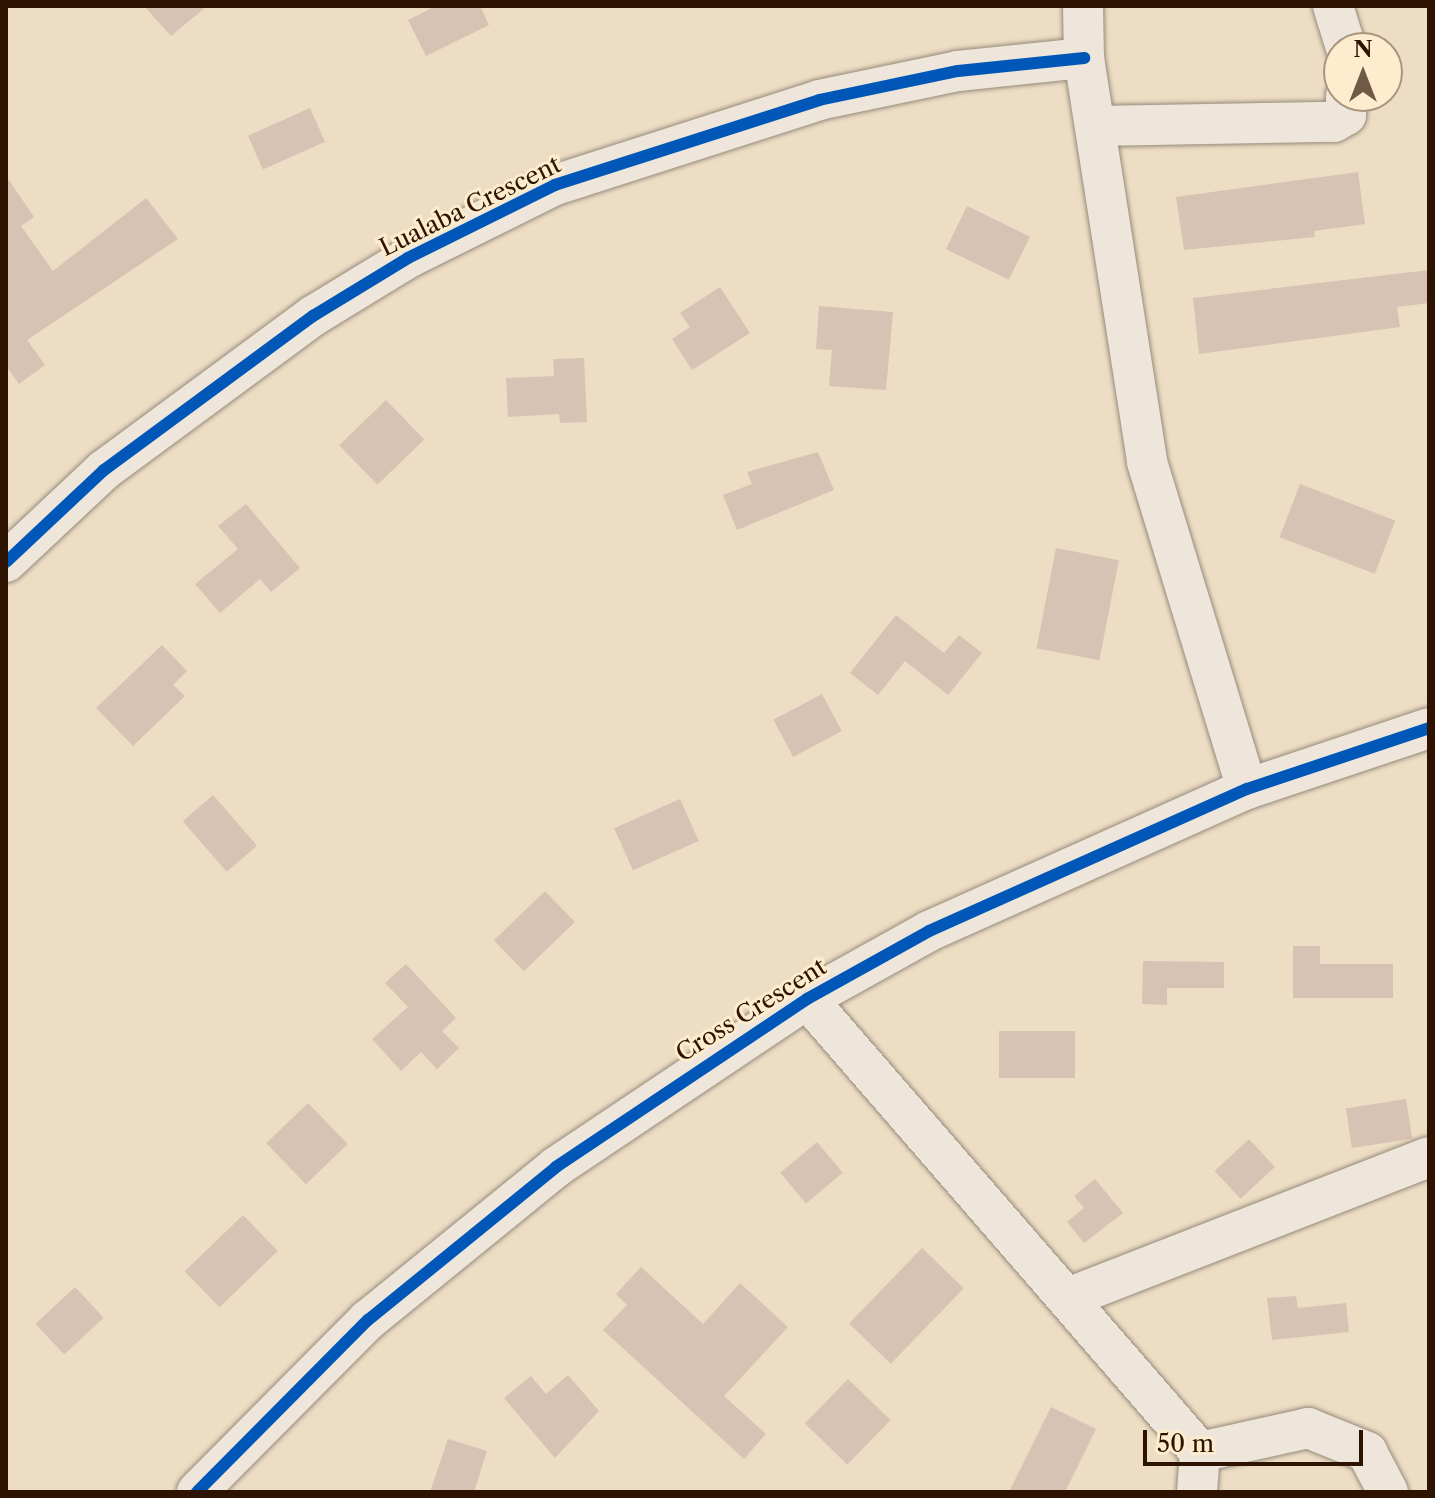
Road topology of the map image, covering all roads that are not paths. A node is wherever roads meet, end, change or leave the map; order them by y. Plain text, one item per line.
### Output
1 (1083, 6) edge
2 (1333, 6) edge
3 (1341, 32) edge
4 (1084, 58) junction
5 (1346, 112) edge
6 (1095, 126) junction
7 (6, 562) edge
8 (1429, 728) edge
9 (1247, 789) junction
10 (807, 999) junction
11 (1429, 1157) edge
12 (1070, 1297) junction
13 (1200, 1452) junction
14 (197, 1492) edge
15 (1197, 1492) edge
16 (1388, 1492) edge

1 - 4 street
2 - 3 street
4 - 6 street
4 - 7 street, Lualaba Crescent
5 - 6 street
6 - 9 street
8 - 9 street, Cross Crescent
9 - 10 street, Cross Crescent
10 - 12 street
10 - 14 street, Cross Crescent
11 - 12 street
12 - 13 street
13 - 15 street
13 - 16 street

